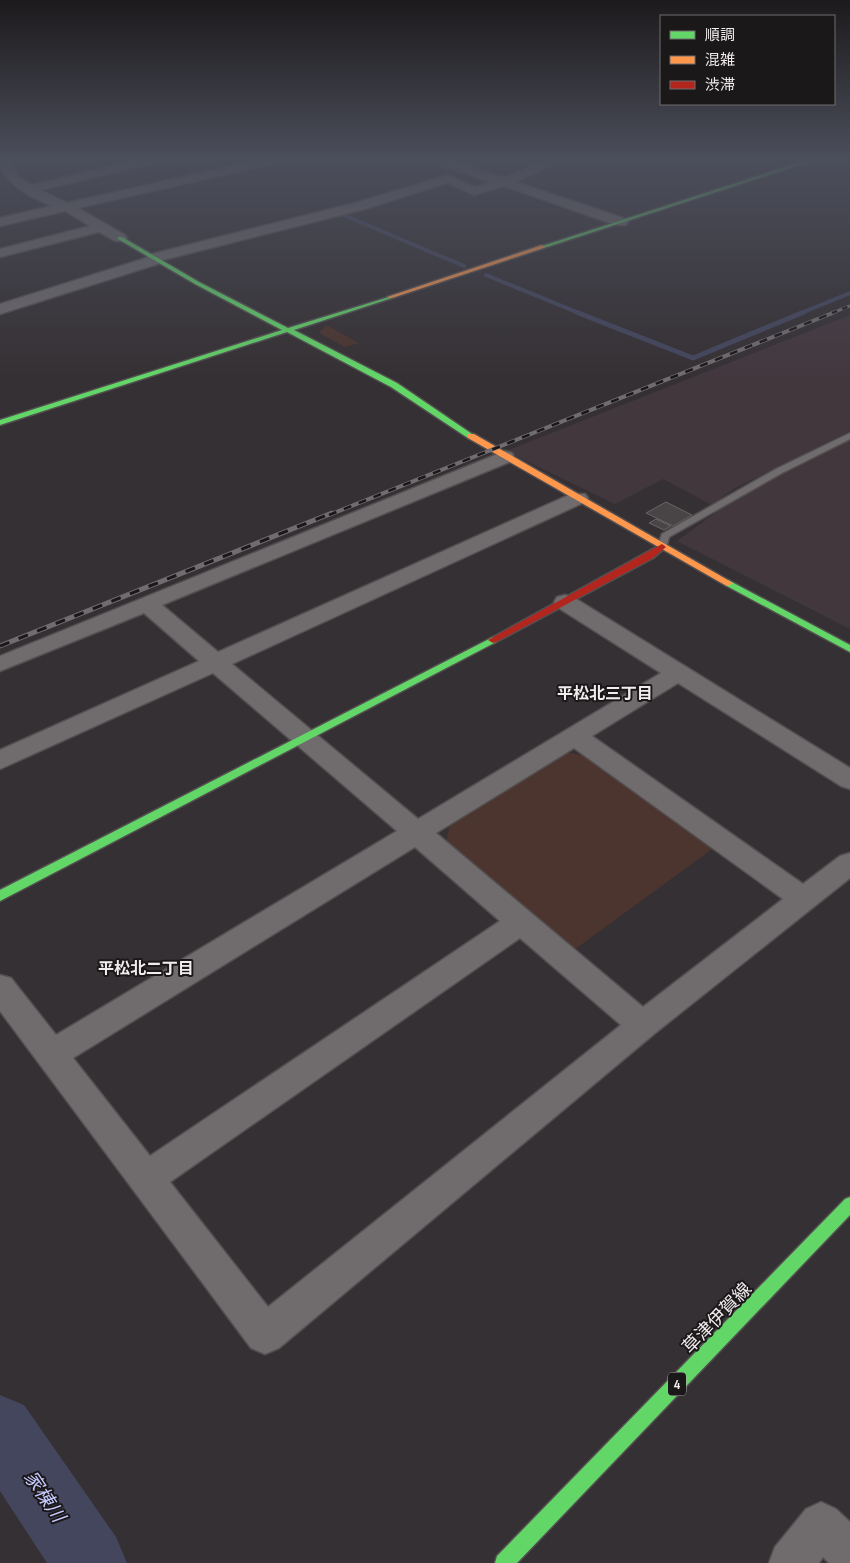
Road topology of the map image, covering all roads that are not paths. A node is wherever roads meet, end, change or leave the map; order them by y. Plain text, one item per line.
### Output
1 (86, 231) edge
2 (108, 231) edge
3 (263, 231) edge
4 (593, 231) edge
5 (120, 238) joint
6 (0, 254) edge
7 (154, 259) junction
8 (0, 309) edge
9 (285, 329) junction
10 (0, 423) edge
11 (850, 436) edge
12 (504, 457) junction
13 (578, 498) junction
14 (662, 547) junction
15 (564, 602) junction
16 (147, 604) junction
17 (850, 649) edge
18 (215, 663) junction
19 (0, 664) edge
20 (678, 674) junction
21 (304, 736) junction
22 (576, 737) junction
23 (0, 760) edge
24 (850, 780) edge
25 (417, 833) junction
26 (850, 862) edge
27 (0, 896) edge
28 (804, 899) junction
29 (521, 922) junction
30 (0, 987) edge
31 (643, 1025) junction
32 (51, 1055) junction
33 (145, 1179) junction
34 (850, 1204) edge
35 (850, 1553) edge
36 (504, 1563) edge
37 (791, 1563) edge

1 - 6 street
2 - 5 street
3 - 7 street
4 - 9 street
5 - 7 street
7 - 8 street
7 - 9 street
9 - 10 street
9 - 12 street
11 - 14 lane
12 - 13 street
12 - 16 street
13 - 14 street
13 - 18 street
14 - 15 street
14 - 17 street
15 - 20 street
15 - 21 street
16 - 18 street
16 - 19 street
18 - 21 street
18 - 23 street
20 - 22 street
20 - 24 street
21 - 25 street
21 - 27 street
22 - 25 street
22 - 28 street
25 - 29 street
25 - 32 street
26 - 28 street
28 - 31 street
29 - 31 street
29 - 33 street
30 - 32 street
31 - 33 street
32 - 33 street
34 - 36 street, 草津伊賀線 / 4
35 - 37 street

